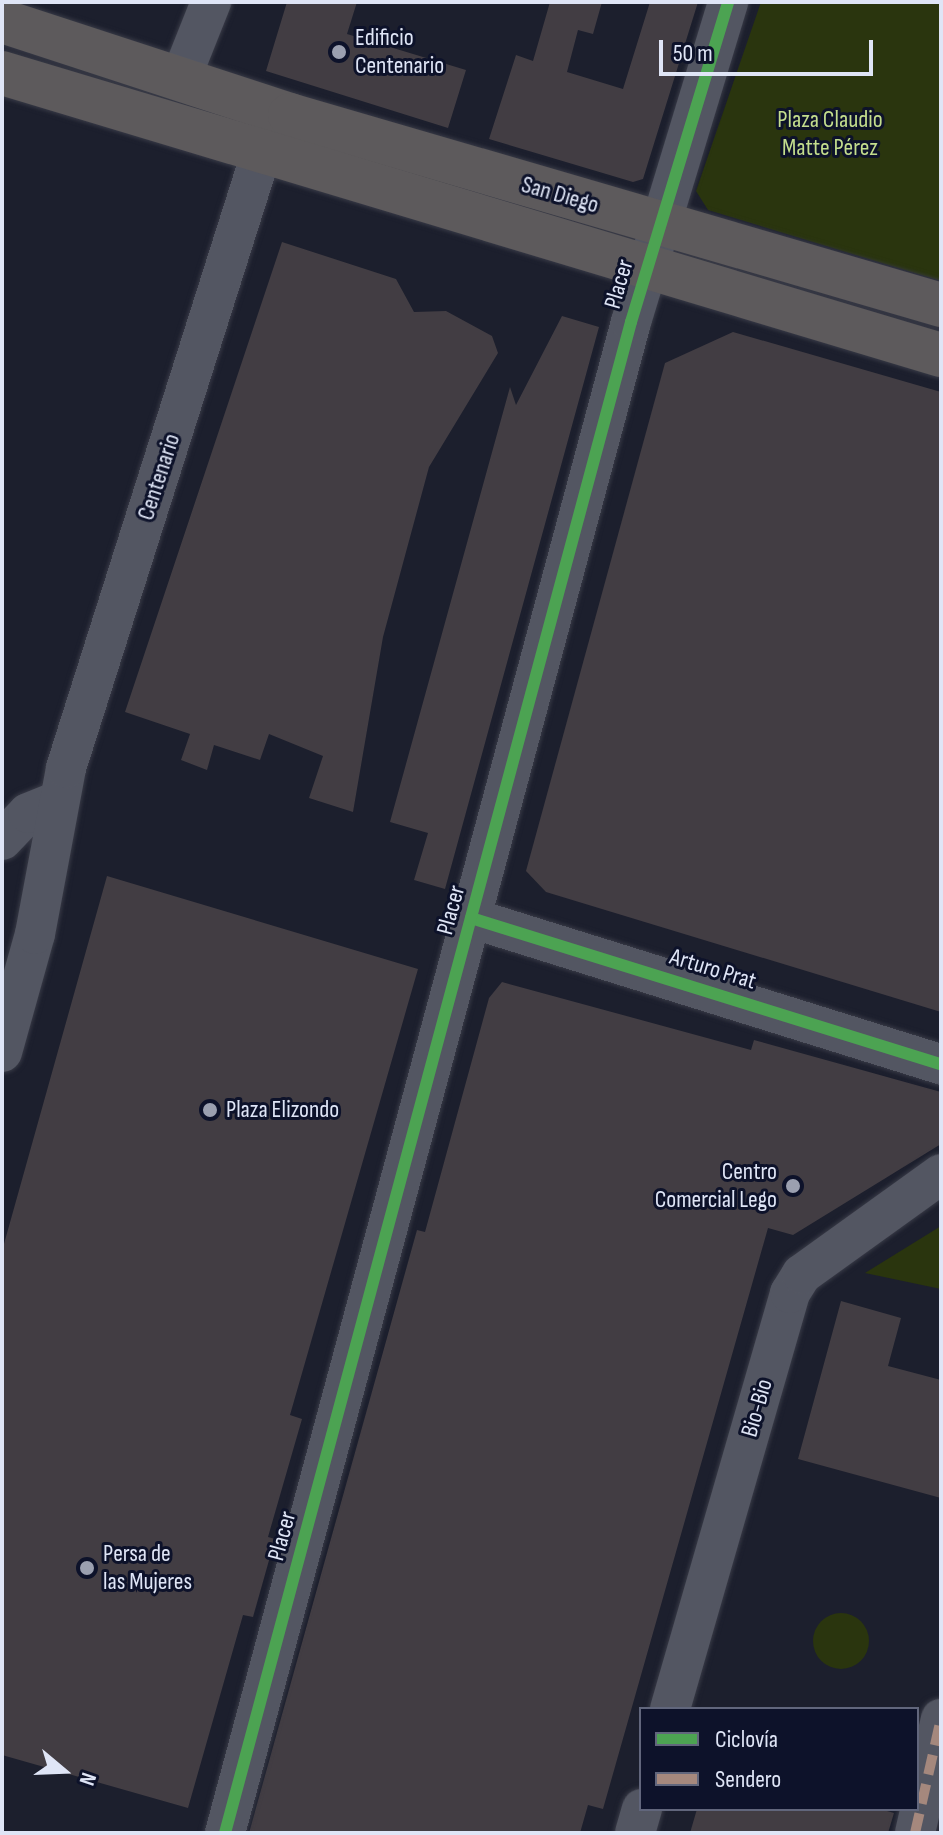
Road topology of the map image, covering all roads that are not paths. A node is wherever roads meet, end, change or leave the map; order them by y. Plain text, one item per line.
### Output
1 (211, 2) edge
2 (728, 2) edge
3 (2, 21) edge
4 (2, 73) edge
5 (180, 80) junction
6 (261, 154) junction
7 (659, 223) junction
8 (647, 268) junction
9 (941, 305) edge
10 (941, 355) edge
11 (58, 801) junction
12 (2, 840) edge
13 (471, 918) junction
14 (2, 1052) edge
15 (941, 1064) edge
16 (941, 1174) edge
17 (671, 1707) edge
18 (941, 1719) edge
19 (641, 1811) edge
20 (225, 1833) edge
21 (635, 1833) edge
22 (915, 1833) edge

1 - 5 street
2 - 7 street, Placer
3 - 5 main road, San Diego
4 - 6 main road, San Diego
5 - 7 main road, San Diego
6 - 8 main road, San Diego
6 - 11 street, Centenario
7 - 8 street, Placer
7 - 9 main road, San Diego
8 - 10 main road, San Diego
8 - 13 street, Placer
11 - 12 street
11 - 14 street, Centenario
13 - 15 street, Arturo Prat
13 - 20 street, Placer
16 - 17 street, Bio-Bio
18 - 22 street
19 - 21 street

